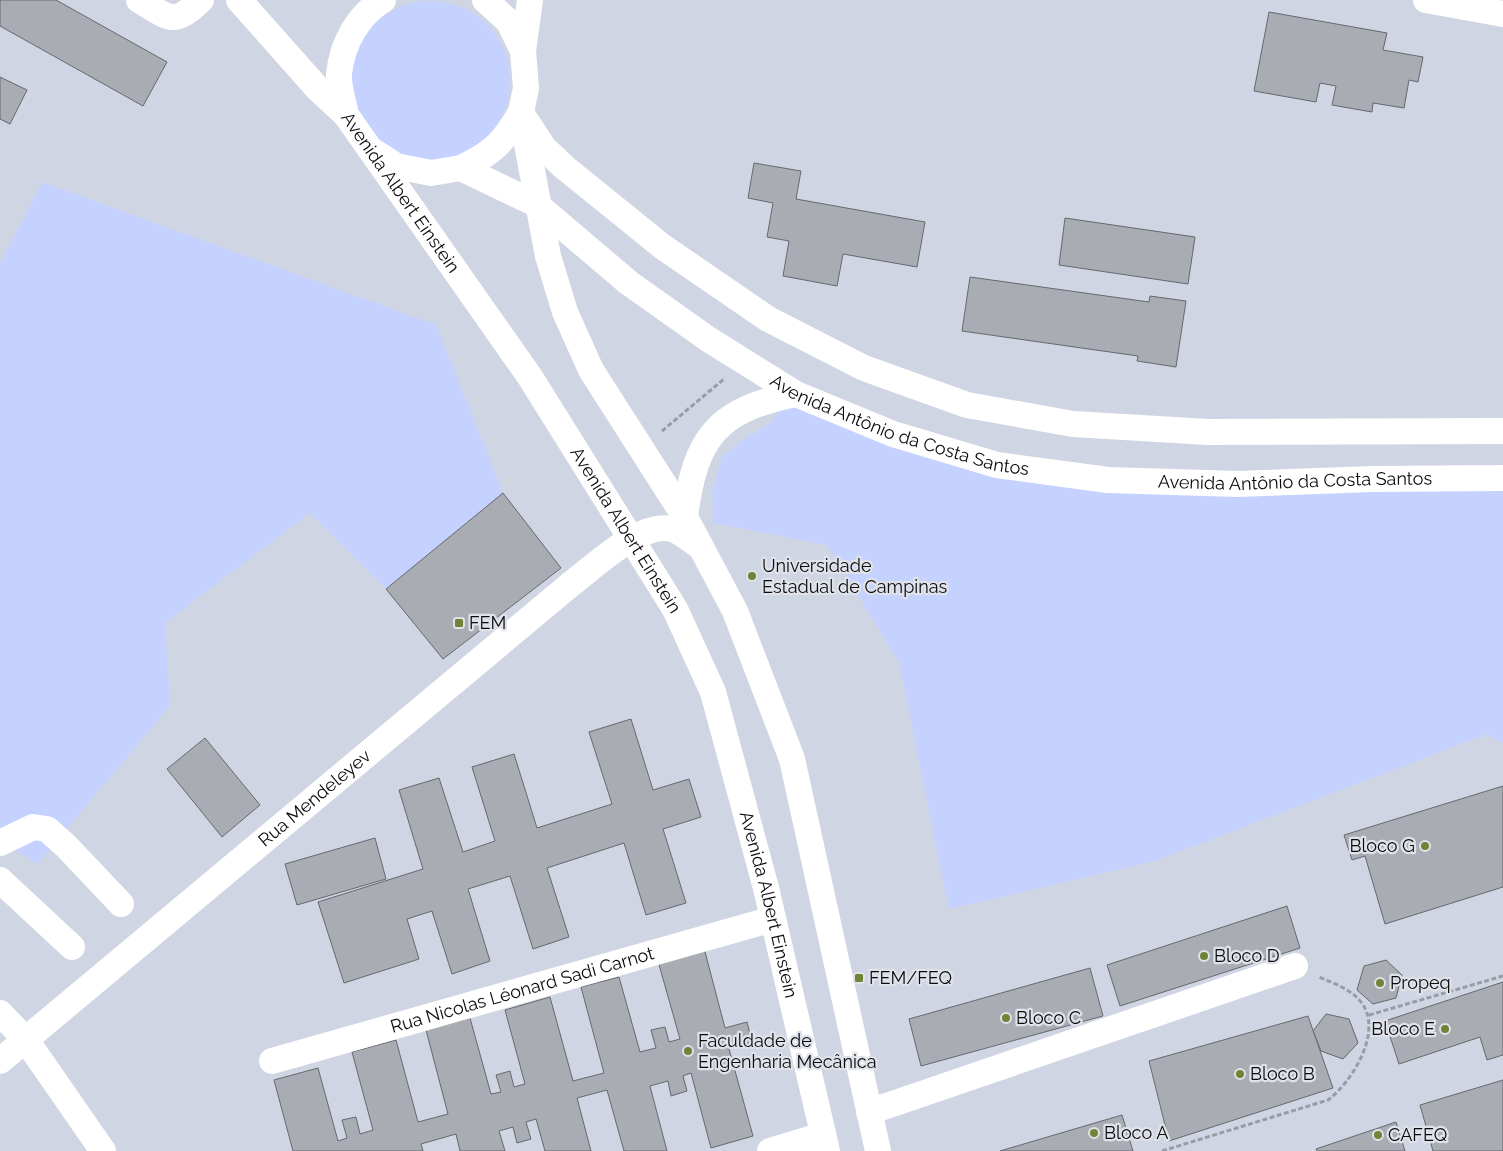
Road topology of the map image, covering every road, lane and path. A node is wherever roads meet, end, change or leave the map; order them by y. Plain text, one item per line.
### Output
1 (139, 0) edge
2 (201, 0) edge
3 (239, 0) edge
4 (383, 0) edge
5 (486, 0) edge
6 (530, 0) edge
7 (1426, 0) edge
8 (1503, 14) edge
9 (523, 50) junction
10 (521, 112) junction
11 (346, 115) junction
12 (369, 148) junction
13 (461, 168) junction
14 (536, 204) junction
15 (727, 376) dead end
16 (796, 394) junction
17 (1503, 431) edge
18 (657, 434) dead end
19 (1503, 478) edge
20 (685, 517) junction
21 (632, 538) junction
22 (701, 547) junction
23 (0, 843) edge
24 (0, 880) edge
25 (121, 904) dead end
26 (774, 919) junction
27 (72, 947) dead end
28 (1295, 966) joint
29 (1503, 976) edge
30 (0, 1013) edge
31 (1369, 1015) junction
32 (26, 1040) junction
33 (0, 1061) edge
34 (272, 1061) dead end
35 (869, 1112) junction
36 (825, 1143) edge
37 (103, 1151) edge
38 (770, 1151) edge
39 (878, 1151) edge
40 (1162, 1151) edge

1 - 2 street
3 - 11 street, Avenida Albert Einstein
4 - 11 street
5 - 9 street
6 - 9 street
7 - 8 street
9 - 10 street
10 - 13 street
10 - 14 street
10 - 17 street
11 - 12 street, Avenida Albert Einstein
12 - 13 street
12 - 21 street, Avenida Albert Einstein
13 - 14 street, Avenida Antônio da Costa Santos
14 - 16 street, Avenida Antônio da Costa Santos
14 - 20 street
15 - 18 path
16 - 19 street, Avenida Antônio da Costa Santos
16 - 20 street
20 - 22 street
21 - 22 street, Rua Mendeleyev
21 - 26 street, Avenida Albert Einstein
21 - 32 street, Rua Mendeleyev
22 - 35 street
23 - 25 street
24 - 27 street
26 - 34 street, Rua Nicolas Léonard Sadi Carnot
26 - 36 street, Avenida Albert Einstein
28 - 31 path
28 - 35 street
29 - 31 path
30 - 32 street
31 - 40 path
32 - 33 street, Rua Mendeleyev
32 - 37 street
35 - 39 street
36 - 38 street

